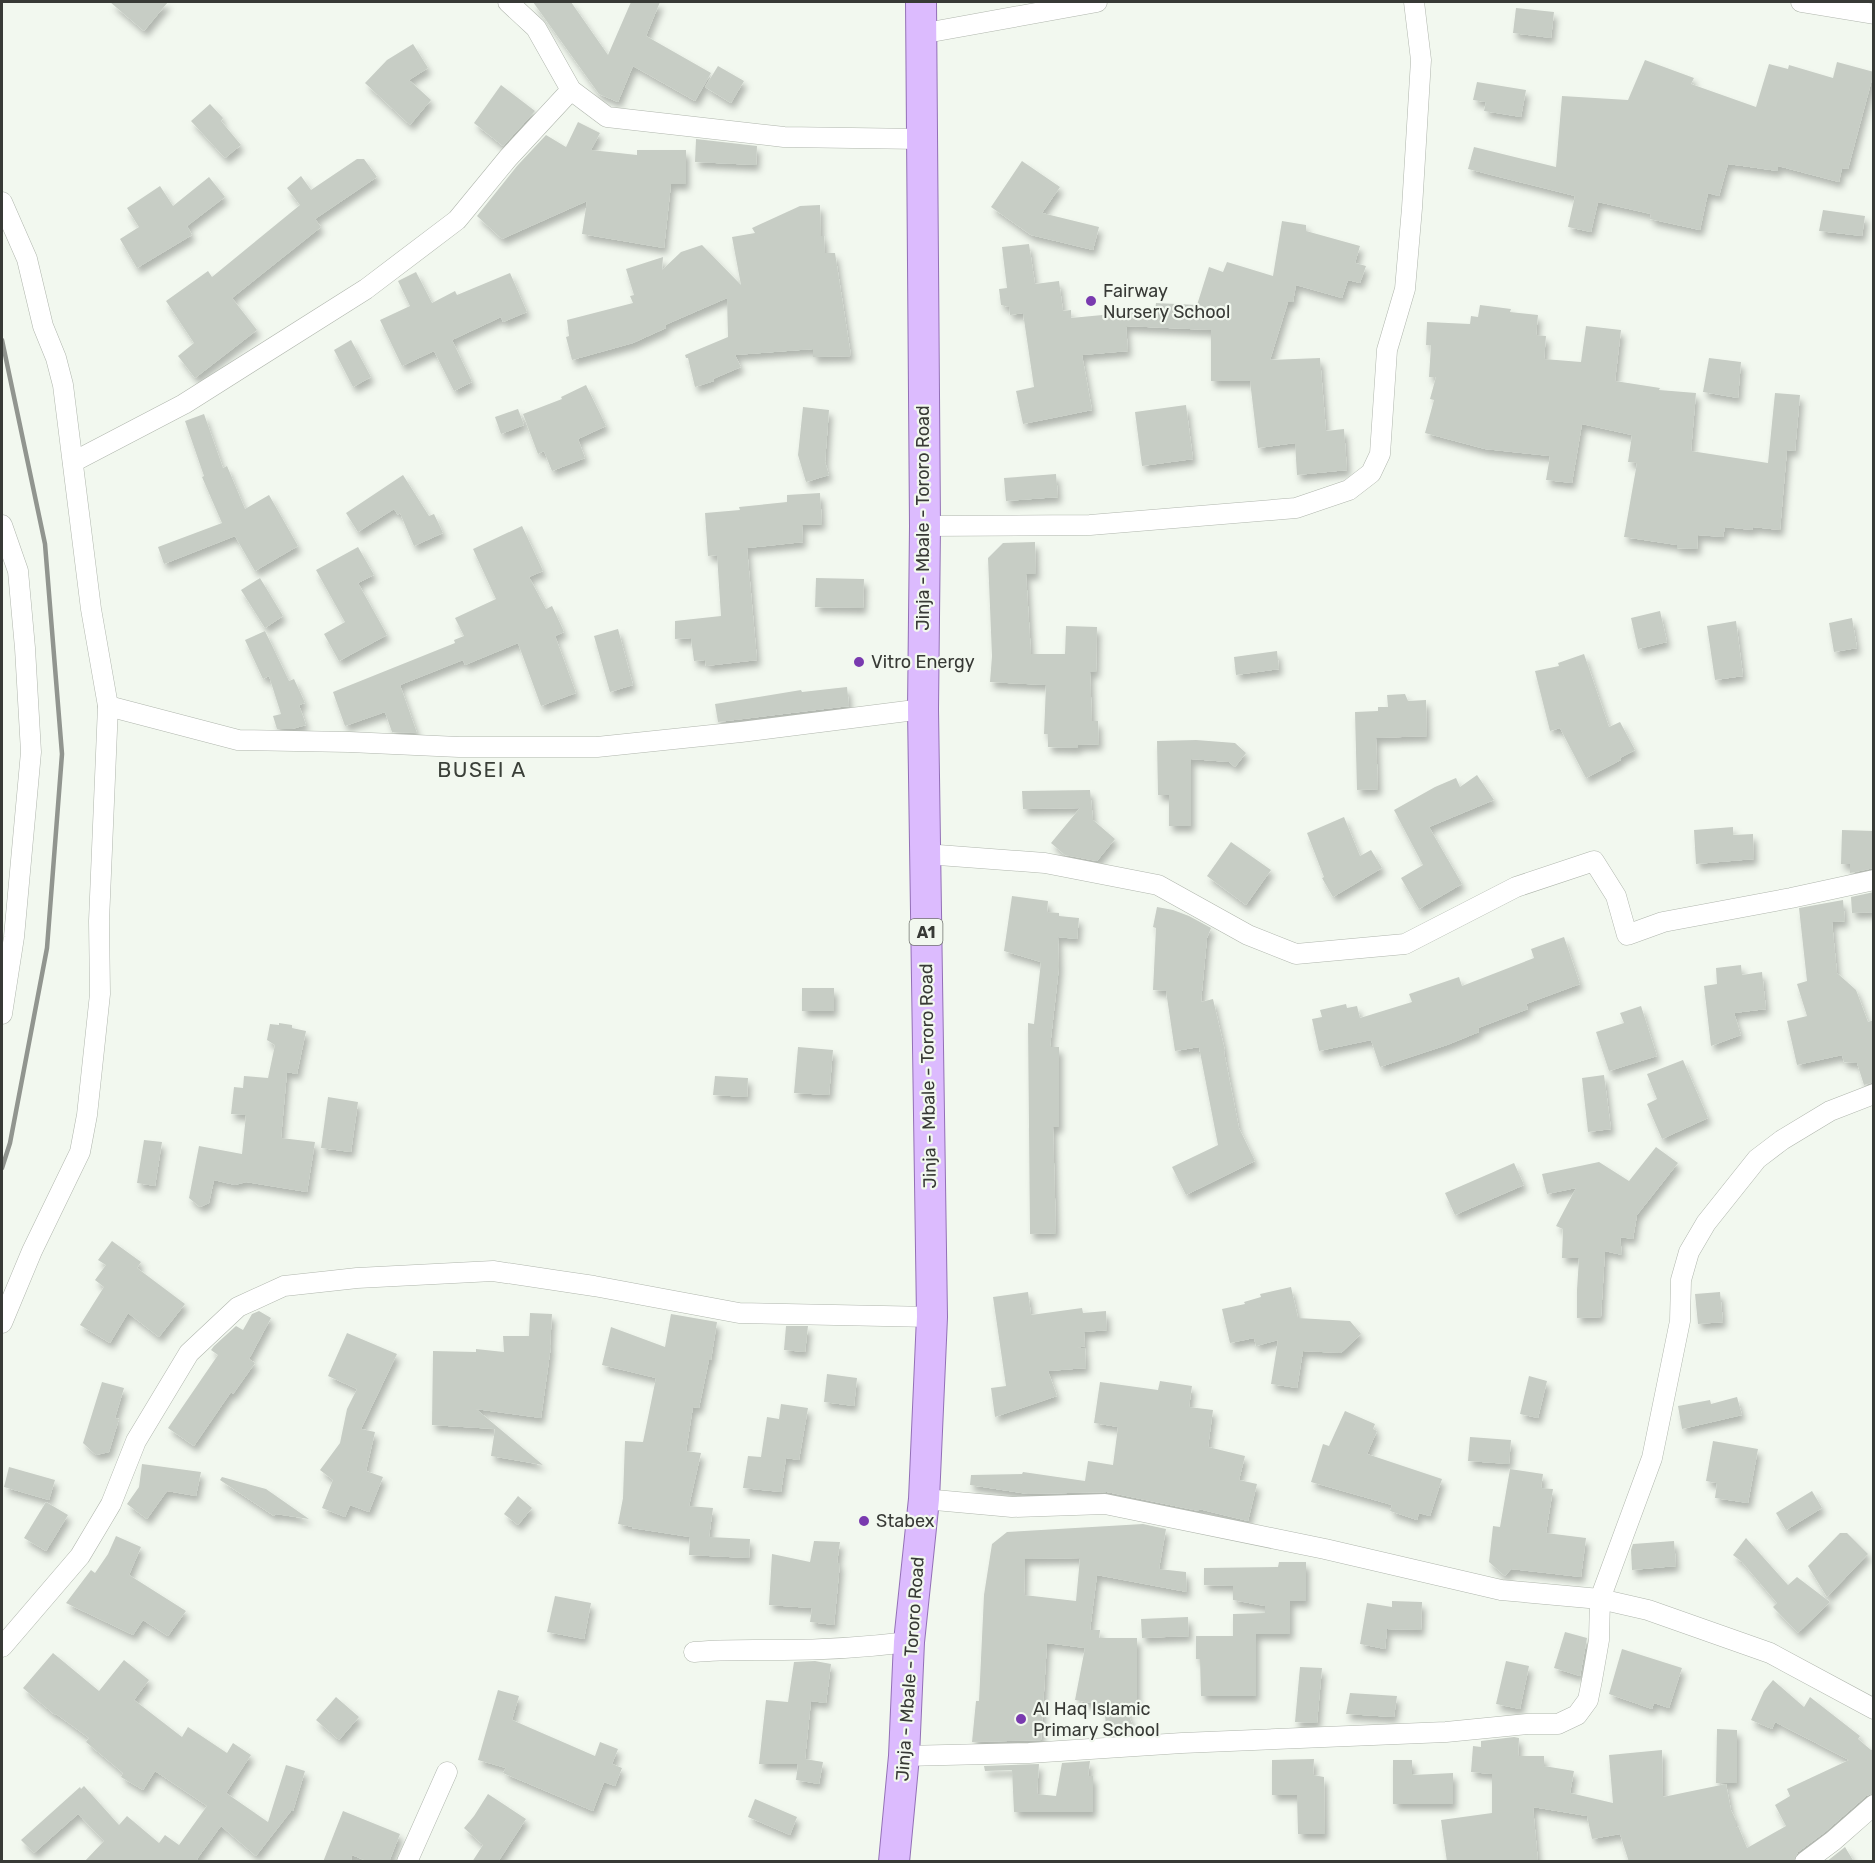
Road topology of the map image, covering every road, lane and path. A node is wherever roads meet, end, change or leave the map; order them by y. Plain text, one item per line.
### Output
1 (508, 2) edge
2 (921, 2) edge
3 (1096, 2) edge
4 (1414, 2) edge
5 (1801, 2) edge
6 (1874, 14) edge
7 (920, 34) junction
8 (571, 90) junction
9 (921, 139) junction
10 (2, 202) edge
11 (73, 462) junction
12 (2, 525) edge
13 (925, 526) junction
14 (108, 706) junction
15 (923, 709) junction
16 (925, 854) junction
17 (1874, 880) edge
18 (2, 1014) edge
19 (1874, 1094) edge
20 (932, 1317) junction
21 (2, 1323) edge
22 (924, 1499) junction
23 (1600, 1599) junction
24 (909, 1642) junction
25 (2, 1647) edge
26 (694, 1652) dead end
27 (1874, 1709) edge
28 (904, 1756) junction
29 (447, 1772) dead end
30 (1874, 1805) edge
31 (407, 1862) edge
32 (894, 1862) edge
33 (1804, 1862) edge

1 - 8 street
2 - 7 main road, Jinja - Mbale - Tororo Road / A1
3 - 7 street
4 - 13 street
5 - 6 street
7 - 9 main road, Jinja - Mbale - Tororo Road / A1
8 - 9 street
8 - 11 street
9 - 13 main road, Jinja - Mbale - Tororo Road / A1
10 - 11 street
11 - 14 street
12 - 18 street
13 - 15 main road, Jinja - Mbale - Tororo Road / A1
14 - 15 street
14 - 21 street
15 - 16 main road, Jinja - Mbale - Tororo Road / A1
16 - 17 street
16 - 20 main road, Jinja - Mbale - Tororo Road / A1
19 - 23 street
20 - 22 main road, Jinja - Mbale - Tororo Road / A1
20 - 25 street
22 - 23 street
22 - 24 main road, Jinja - Mbale - Tororo Road / A1
23 - 27 street
23 - 28 street
24 - 26 street
24 - 28 main road, Jinja - Mbale - Tororo Road / A1
28 - 32 main road, Jinja - Mbale - Tororo Road / A1
29 - 31 street
30 - 33 street

